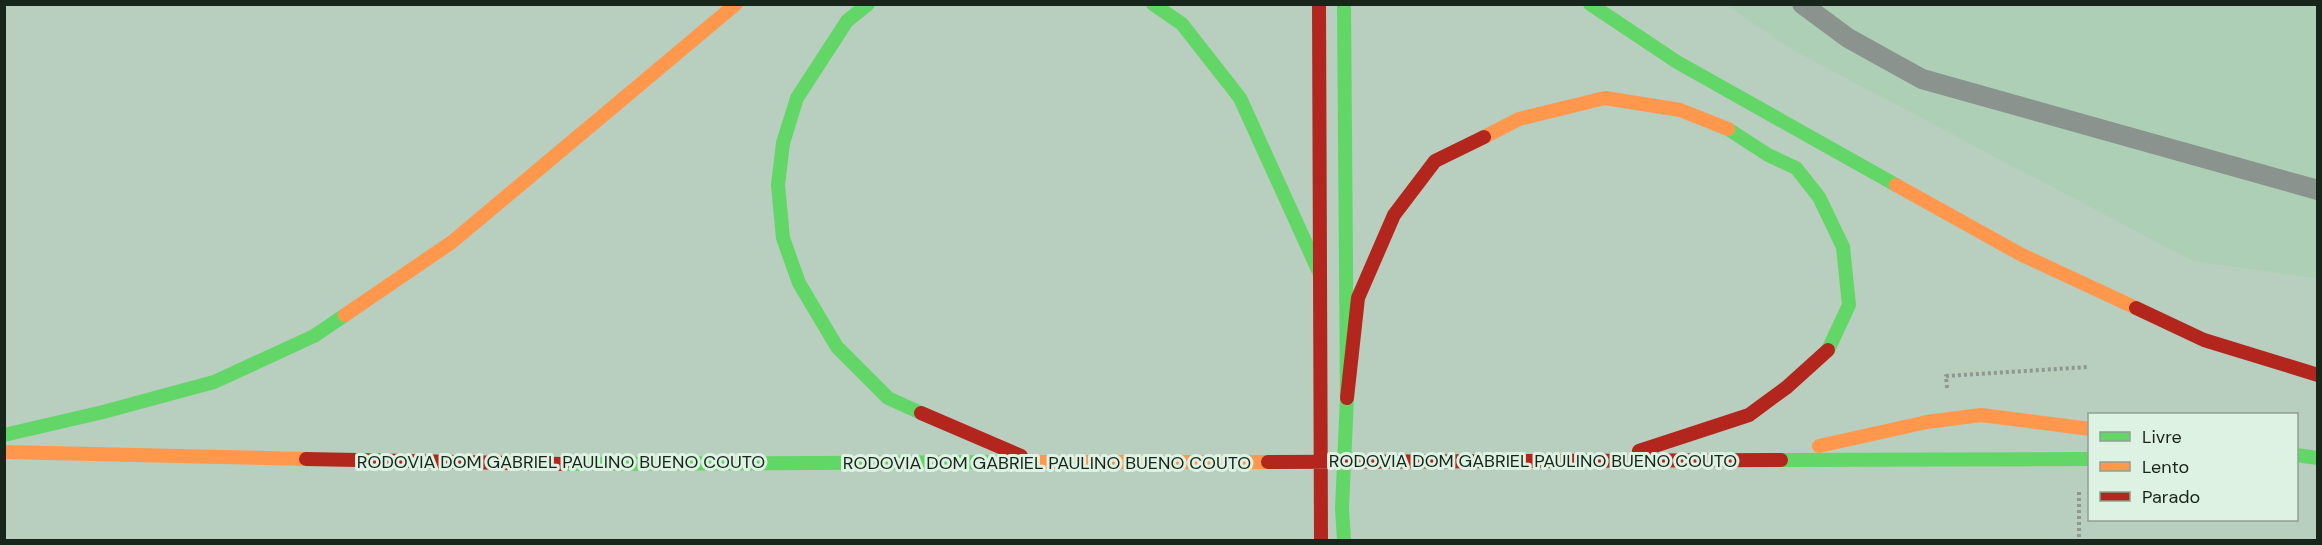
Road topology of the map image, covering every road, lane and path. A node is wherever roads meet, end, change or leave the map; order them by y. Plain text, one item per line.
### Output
1 (736, 4) edge
2 (868, 4) edge
3 (1154, 4) edge
4 (1319, 4) edge
5 (1344, 4) edge
6 (1590, 4) edge
7 (1802, 4) edge
8 (2318, 190) edge
9 (1319, 272) junction
10 (2318, 375) edge
11 (1347, 398) junction
12 (2088, 429) edge
13 (4, 435) edge
14 (4, 452) edge
15 (2298, 458) edge
16 (2088, 459) edge
17 (2318, 459) edge
18 (1610, 460) junction
19 (1756, 460) junction
20 (1034, 462) junction
21 (1321, 540) edge
22 (1344, 540) edge

1 - 13 main road
2 - 20 main road
3 - 9 main road
4 - 9 main road
5 - 11 main road
6 - 10 main road
7 - 8 lane
9 - 21 main road
11 - 18 main road
11 - 22 main road
12 - 19 main road
14 - 20 main road, RODOVIA DOM GABRIEL PAULINO BUENO COUTO
15 - 17 main road
16 - 19 main road, RODOVIA DOM GABRIEL PAULINO BUENO COUTO
18 - 19 main road, RODOVIA DOM GABRIEL PAULINO BUENO COUTO
18 - 20 main road, RODOVIA DOM GABRIEL PAULINO BUENO COUTO

